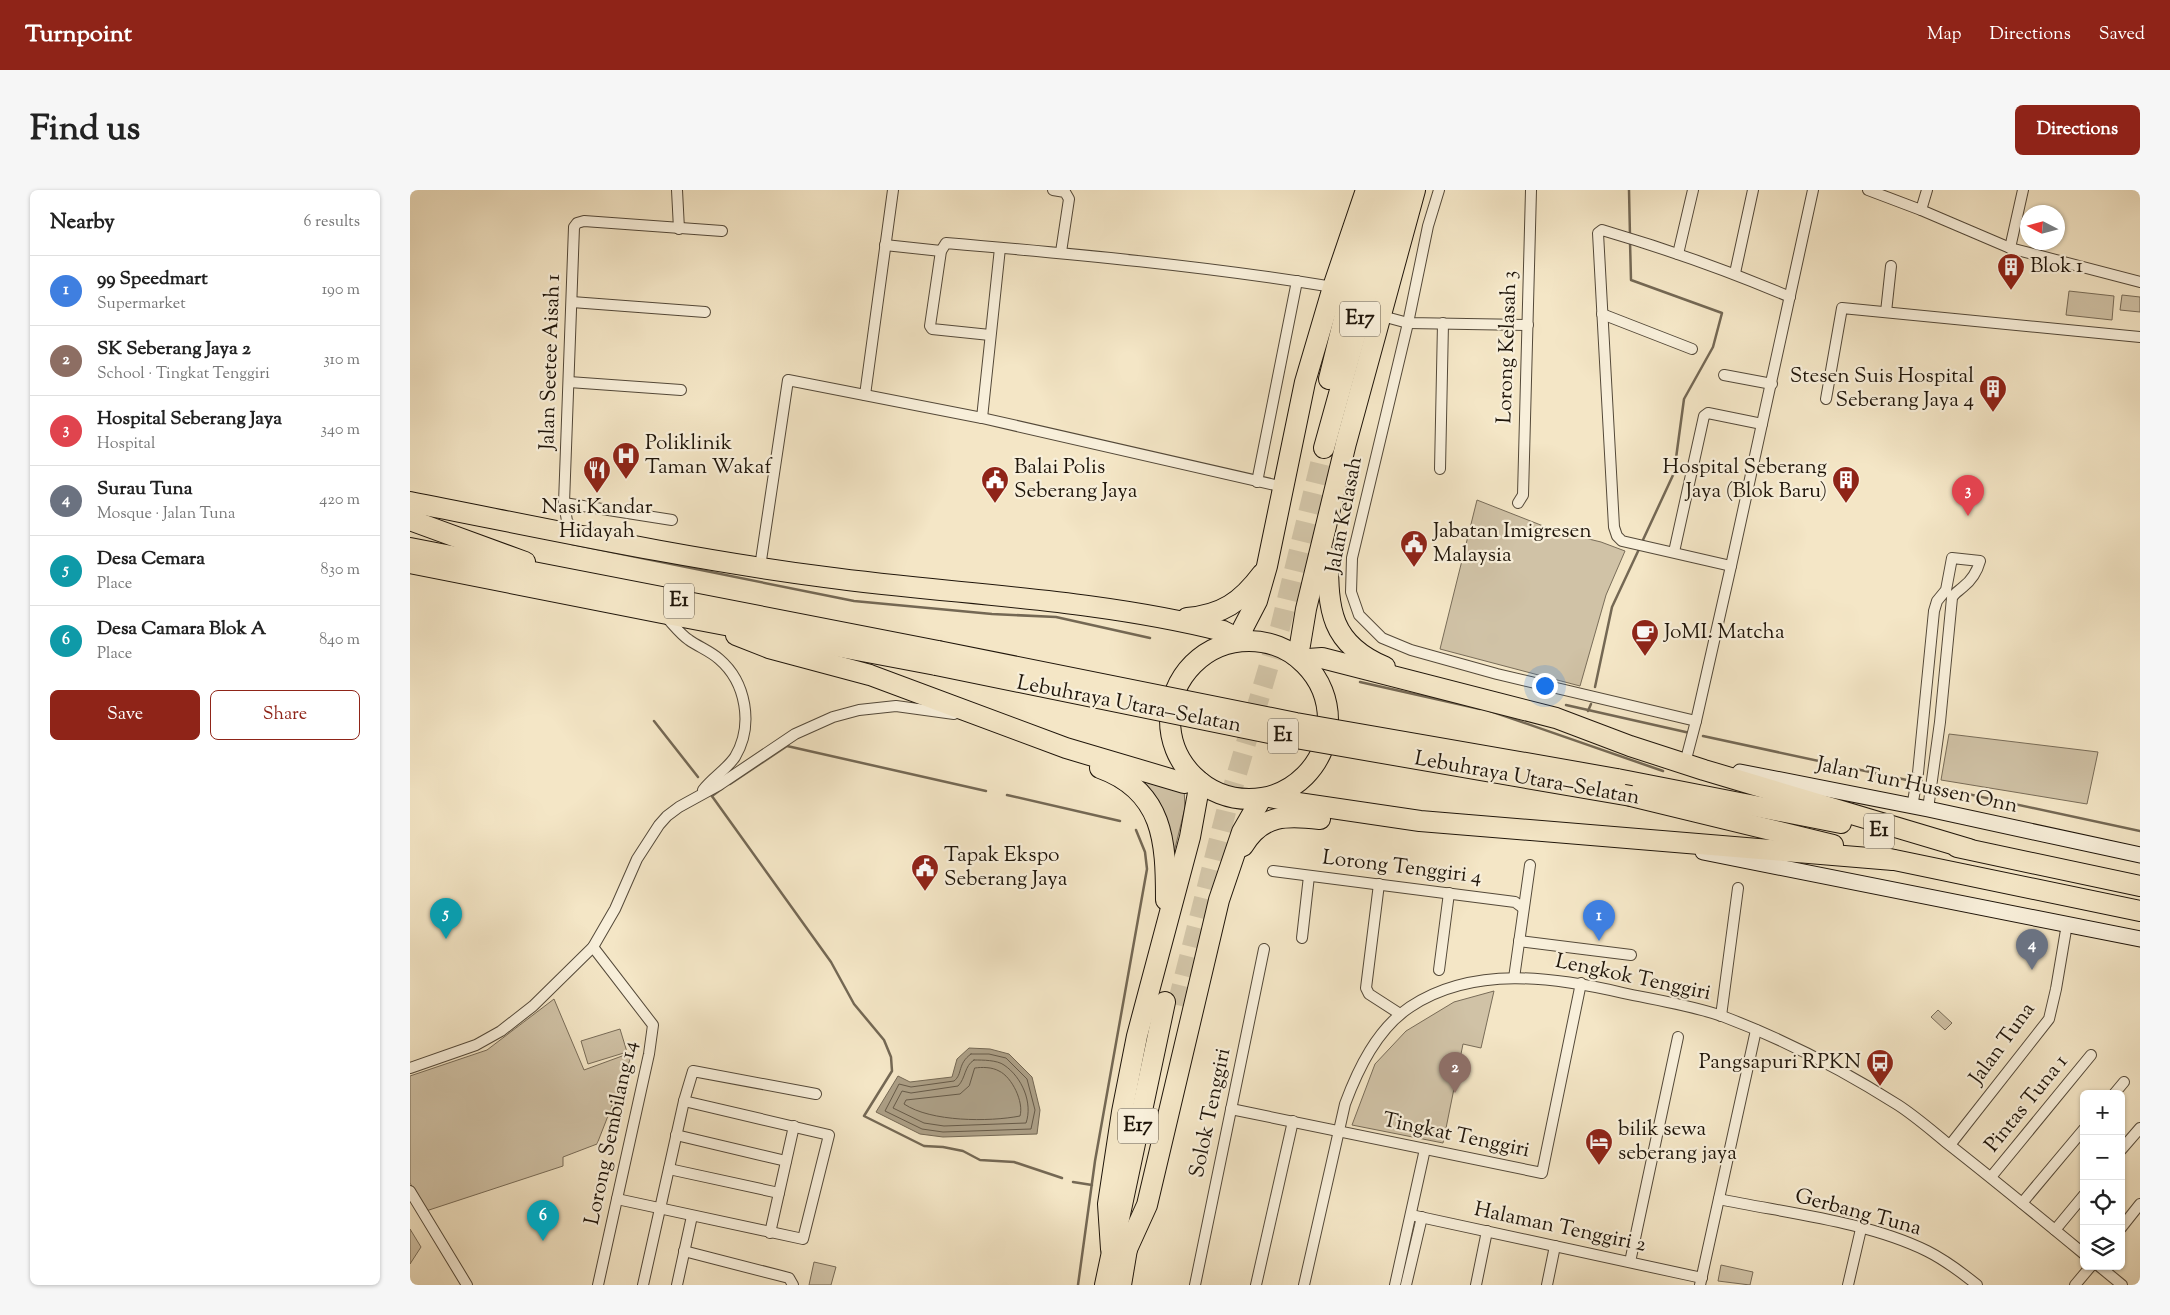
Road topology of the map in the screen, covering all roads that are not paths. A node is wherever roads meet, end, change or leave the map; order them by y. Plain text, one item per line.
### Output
1 (677, 190) edge
2 (893, 190) edge
3 (1053, 190) edge
4 (1366, 190) edge
5 (1383, 190) edge
6 (1439, 190) edge
7 (1531, 190) edge
8 (1693, 190) edge
9 (1753, 190) edge
10 (1813, 190) edge
11 (1868, 190) edge
12 (1927, 190) edge
13 (2023, 190) edge
14 (1410, 194) edge
15 (1922, 210) junction
16 (679, 229) junction
17 (722, 231) dead end
18 (885, 245) junction
19 (1000, 248) junction
20 (2010, 248) junction
21 (941, 251) junction
22 (1061, 252) junction
23 (1678, 254) junction
24 (1892, 266) dead end
25 (1735, 273) junction
26 (1297, 281) junction
27 (2140, 282) edge
28 (1333, 287) junction
29 (1790, 297) junction
30 (572, 302) junction
31 (706, 312) dead end
32 (1886, 312) junction
33 (1602, 314) junction
34 (1382, 316) junction
35 (1408, 323) junction
36 (1444, 323) junction
37 (1528, 325) junction
38 (990, 335) junction
39 (2140, 337) edge
40 (1692, 349) dead end
41 (1724, 376) dead end
42 (569, 382) junction
43 (1772, 384) junction
44 (681, 390) dead end
45 (864, 395) junction
46 (1826, 399) dead end
47 (982, 418) junction
48 (1762, 424) junction
49 (1440, 469) dead end
50 (1257, 482) junction
51 (1284, 487) junction
52 (410, 502) edge
53 (564, 503) junction
54 (1518, 503) dead end
55 (410, 520) edge
56 (672, 520) dead end
57 (539, 527) junction
58 (1326, 527) junction
59 (578, 534) junction
60 (410, 548) edge
61 (1674, 552) junction
62 (410, 563) edge
63 (1268, 566) junction
64 (1732, 566) junction
65 (760, 567) junction
66 (551, 576) junction
67 (662, 613) junction
68 (1174, 618) junction
69 (715, 624) junction
70 (1239, 641) junction
71 (1930, 650) junction
72 (1947, 652) junction
73 (937, 658) junction
74 (1299, 659) junction
75 (1407, 680) junction
76 (982, 715) junction
77 (1924, 720) junction
78 (1696, 721) junction
79 (1940, 722) junction
80 (1066, 748) junction
81 (1685, 763) junction
82 (1198, 781) junction
83 (699, 794) junction
84 (1266, 798) junction
85 (1912, 806) junction
86 (1928, 809) junction
87 (1385, 816) junction
88 (1640, 840) junction
89 (1969, 849) junction
90 (2140, 855) edge
91 (1893, 860) junction
92 (1530, 865) dead end
93 (1231, 868) junction
94 (1273, 871) dead end
95 (1309, 876) junction
96 (1379, 884) junction
97 (2140, 886) edge
98 (1738, 888) dead end
99 (1449, 893) junction
100 (1523, 908) junction
101 (2140, 911) edge
102 (1167, 924) junction
103 (2067, 924) junction
104 (1302, 938) dead end
105 (2140, 939) edge
106 (1519, 941) junction
107 (593, 947) junction
108 (1264, 949) dead end
109 (1631, 956) dead end
110 (1439, 970) dead end
111 (1514, 978) junction
112 (1581, 983) junction
113 (1171, 1004) tunnel mouth
114 (1400, 1014) junction
115 (1721, 1016) junction
116 (1756, 1030) junction
117 (1678, 1037) dead end
118 (2091, 1055) dead end
119 (410, 1068) edge
120 (2124, 1082) dead end
121 (2117, 1090) edge
122 (816, 1094) dead end
123 (684, 1101) junction
124 (1231, 1108) junction
125 (1292, 1121) junction
126 (794, 1126) junction
127 (2140, 1128) edge
128 (1338, 1131) junction
129 (2080, 1134) edge
130 (676, 1135) junction
131 (1950, 1145) junction
132 (2125, 1145) edge
133 (1425, 1149) junction
134 (786, 1161) junction
135 (669, 1169) junction
136 (1991, 1177) junction
137 (410, 1191) edge
138 (779, 1193) junction
139 (617, 1199) junction
140 (1719, 1199) junction
141 (2080, 1200) edge
142 (2022, 1203) junction
143 (2140, 1204) edge
144 (660, 1208) junction
145 (692, 1216) junction
146 (1417, 1216) junction
147 (2123, 1225) edge
148 (1861, 1229) junction
149 (2055, 1230) junction
150 (1487, 1231) junction
151 (770, 1233) junction
152 (1555, 1246) junction
153 (1119, 1249) junction
154 (684, 1250) junction
155 (2080, 1251) edge
156 (1630, 1262) junction
157 (2088, 1270) edge
158 (2104, 1270) edge
159 (1701, 1281) edge
160 (791, 1282) edge
161 (467, 1285) edge
162 (598, 1285) edge
163 (643, 1285) edge
164 (677, 1285) edge
165 (1105, 1285) edge
166 (1120, 1285) edge
167 (1195, 1285) edge
168 (1256, 1285) edge
169 (1304, 1285) edge
170 (1395, 1285) edge
171 (1406, 1285) edge
172 (1476, 1285) edge
173 (1547, 1285) edge
174 (1848, 1285) edge
175 (1978, 1285) edge
176 (2075, 1285) edge
177 (2122, 1285) edge

1 - 16 street
2 - 18 street
3 - 22 street
4 - 28 highway
5 - 14 highway, E17
6 - 35 street, Jalan Kelasah
7 - 37 street, Lorong Kelasah 3
8 - 23 street
9 - 25 street
10 - 29 street
11 - 15 street
12 - 15 street
13 - 20 street
14 - 34 highway
15 - 20 street
16 - 17 street
16 - 30 street, Jalan Seetee Aisah 1
18 - 21 street
18 - 45 street
19 - 21 street
19 - 22 street
19 - 38 street
20 - 27 street
21 - 38 street
22 - 26 street
23 - 25 street
23 - 33 street
24 - 32 street
25 - 29 street
26 - 28 street
26 - 50 street
28 - 51 highway
29 - 43 street
30 - 31 street
30 - 42 street, Jalan Seetee Aisah 1
32 - 39 street
32 - 46 street
33 - 40 street
33 - 61 street
34 - 35 street
34 - 58 highway
35 - 36 street
35 - 78 street, Jalan Kelasah
36 - 37 street
36 - 49 street
37 - 54 street, Lorong Kelasah 3
38 - 47 street
41 - 43 street
42 - 44 street
42 - 53 street, Jalan Seetee Aisah 1
43 - 48 street
45 - 47 street
45 - 65 street
47 - 50 street
48 - 61 street
48 - 64 street
50 - 51 street
51 - 63 highway
52 - 57 highway
53 - 56 street
53 - 57 street, Jalan Seetee Aisah 1
53 - 59 street, Jalan Seetee Aisah 1
55 - 66 highway
57 - 59 highway
58 - 74 highway
58 - 75 highway
59 - 65 highway
60 - 66 highway, Lebuhraya Utara–Selatan / E1
61 - 64 street
62 - 67 highway, Lebuhraya Utara–Selatan / E1
63 - 68 highway
63 - 70 highway
64 - 78 street
65 - 68 highway
66 - 73 highway, Lebuhraya Utara–Selatan / E1
67 - 69 highway, Lebuhraya Utara–Selatan / E1
67 - 83 street
68 - 70 highway
69 - 73 highway, Lebuhraya Utara–Selatan / E1
69 - 76 highway
70 - 74 highway
70 - 82 highway
71 - 72 street
71 - 72 street
71 - 77 street
72 - 79 street
73 - 89 highway, Lebuhraya Utara–Selatan / E1, bridge
73 - 91 highway, Lebuhraya Utara–Selatan / E1, bridge
74 - 75 highway
74 - 84 highway
75 - 81 highway
76 - 80 highway
76 - 83 street
77 - 79 street
77 - 85 street
78 - 81 street
79 - 86 street
80 - 82 highway
80 - 102 highway
81 - 85 main road, Jalan Tun Hussen Onn
81 - 89 highway
82 - 84 highway
82 - 102 highway
83 - 107 street
84 - 87 highway
84 - 93 highway
85 - 86 main road, Jalan Tun Hussen Onn
86 - 90 main road, Jalan Tun Hussen Onn
87 - 88 highway
87 - 93 highway
88 - 91 highway
88 - 103 main road
89 - 97 highway, Lebuhraya Utara–Selatan / E1
91 - 101 highway, Lebuhraya Utara–Selatan / E1
92 - 100 street
93 - 153 highway
94 - 95 street, Lorong Tenggiri 4
95 - 96 street, Lorong Tenggiri 4
95 - 104 street
96 - 99 street, Lorong Tenggiri 4
96 - 114 street
98 - 115 street
99 - 100 street, Lorong Tenggiri 4
99 - 110 street
100 - 106 street
102 - 153 highway
103 - 105 main road
103 - 131 street, Jalan Tuna
106 - 109 street
106 - 111 street
107 - 119 street
107 - 139 street, Lorong Sembilang 14
108 - 124 street, Solok Tenggiri
111 - 112 street, Lengkok Tenggiri
111 - 114 street, Lengkok Tenggiri
112 - 115 street, Lengkok Tenggiri
112 - 133 street, Tingkat Tenggiri
113 - 153 highway, E17
114 - 128 street, Lengkok Tenggiri
115 - 116 street, Lengkok Tenggiri
116 - 131 street, Lengkok Tenggiri
116 - 140 street
117 - 156 street
118 - 136 street, Pintas Tuna 1
120 - 121 street
122 - 123 street
123 - 126 street
123 - 130 street
124 - 125 street, Tingkat Tenggiri
124 - 167 street, Solok Tenggiri
125 - 128 street, Tingkat Tenggiri
125 - 168 street
126 - 134 street
126 - 151 street
127 - 132 street
128 - 133 street, Tingkat Tenggiri
128 - 169 street, Lengkok Tenggiri
129 - 142 street
130 - 134 street
130 - 135 street
131 - 136 street, Lengkok Tenggiri
133 - 146 street
134 - 138 street
135 - 138 street
135 - 144 street
136 - 142 street, Lengkok Tenggiri
137 - 161 street
138 - 151 street
139 - 144 street
139 - 162 street, Lorong Sembilang 14
140 - 148 street, Gerbang Tuna
140 - 159 street
141 - 149 street
142 - 149 street, Lengkok Tenggiri
143 - 147 street
144 - 145 street
144 - 163 street
145 - 151 street
145 - 154 street
146 - 150 street, Halaman Tenggiri 2
146 - 170 street
146 - 171 street
148 - 174 street
148 - 175 street, Gerbang Tuna
149 - 155 street, Lengkok Tenggiri
150 - 152 street, Halaman Tenggiri 2
150 - 172 street
152 - 156 street, Halaman Tenggiri 2
152 - 173 street
153 - 165 highway, E17
153 - 166 highway, E17
154 - 160 street
154 - 164 street
156 - 159 street, Halaman Tenggiri 2
157 - 176 street
158 - 177 street

